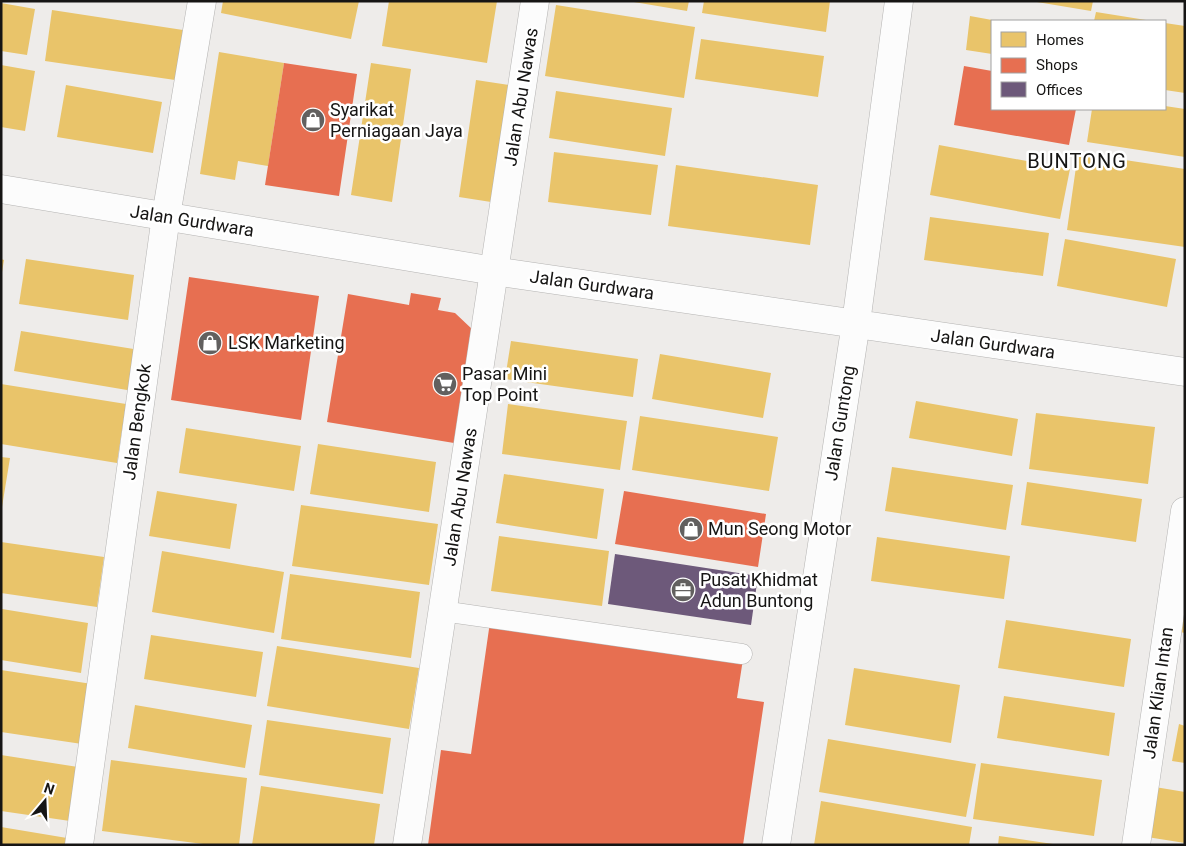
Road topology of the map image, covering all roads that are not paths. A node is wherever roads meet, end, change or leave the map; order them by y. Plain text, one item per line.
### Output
1 (202, 1) edge
2 (536, 1) edge
3 (899, 1) edge
4 (1, 189) edge
5 (166, 216) junction
6 (494, 271) junction
7 (856, 323) junction
8 (1185, 372) edge
9 (1185, 511) edge
10 (442, 611) junction
11 (742, 654) dead end
12 (79, 845) edge
13 (407, 845) edge
14 (776, 845) edge
15 (1136, 845) edge

1 - 5 street, Jalan Bengkok
2 - 6 street, Jalan Abu Nawas
3 - 7 street, Jalan Guntong
4 - 5 street, Jalan Gurdwara
5 - 6 street, Jalan Gurdwara
5 - 12 street, Jalan Bengkok
6 - 7 street, Jalan Gurdwara
6 - 10 street, Jalan Abu Nawas
7 - 8 street, Jalan Gurdwara
7 - 14 street, Jalan Guntong
9 - 15 street, Jalan Klian Intan
10 - 11 lane
10 - 13 street, Jalan Abu Nawas

